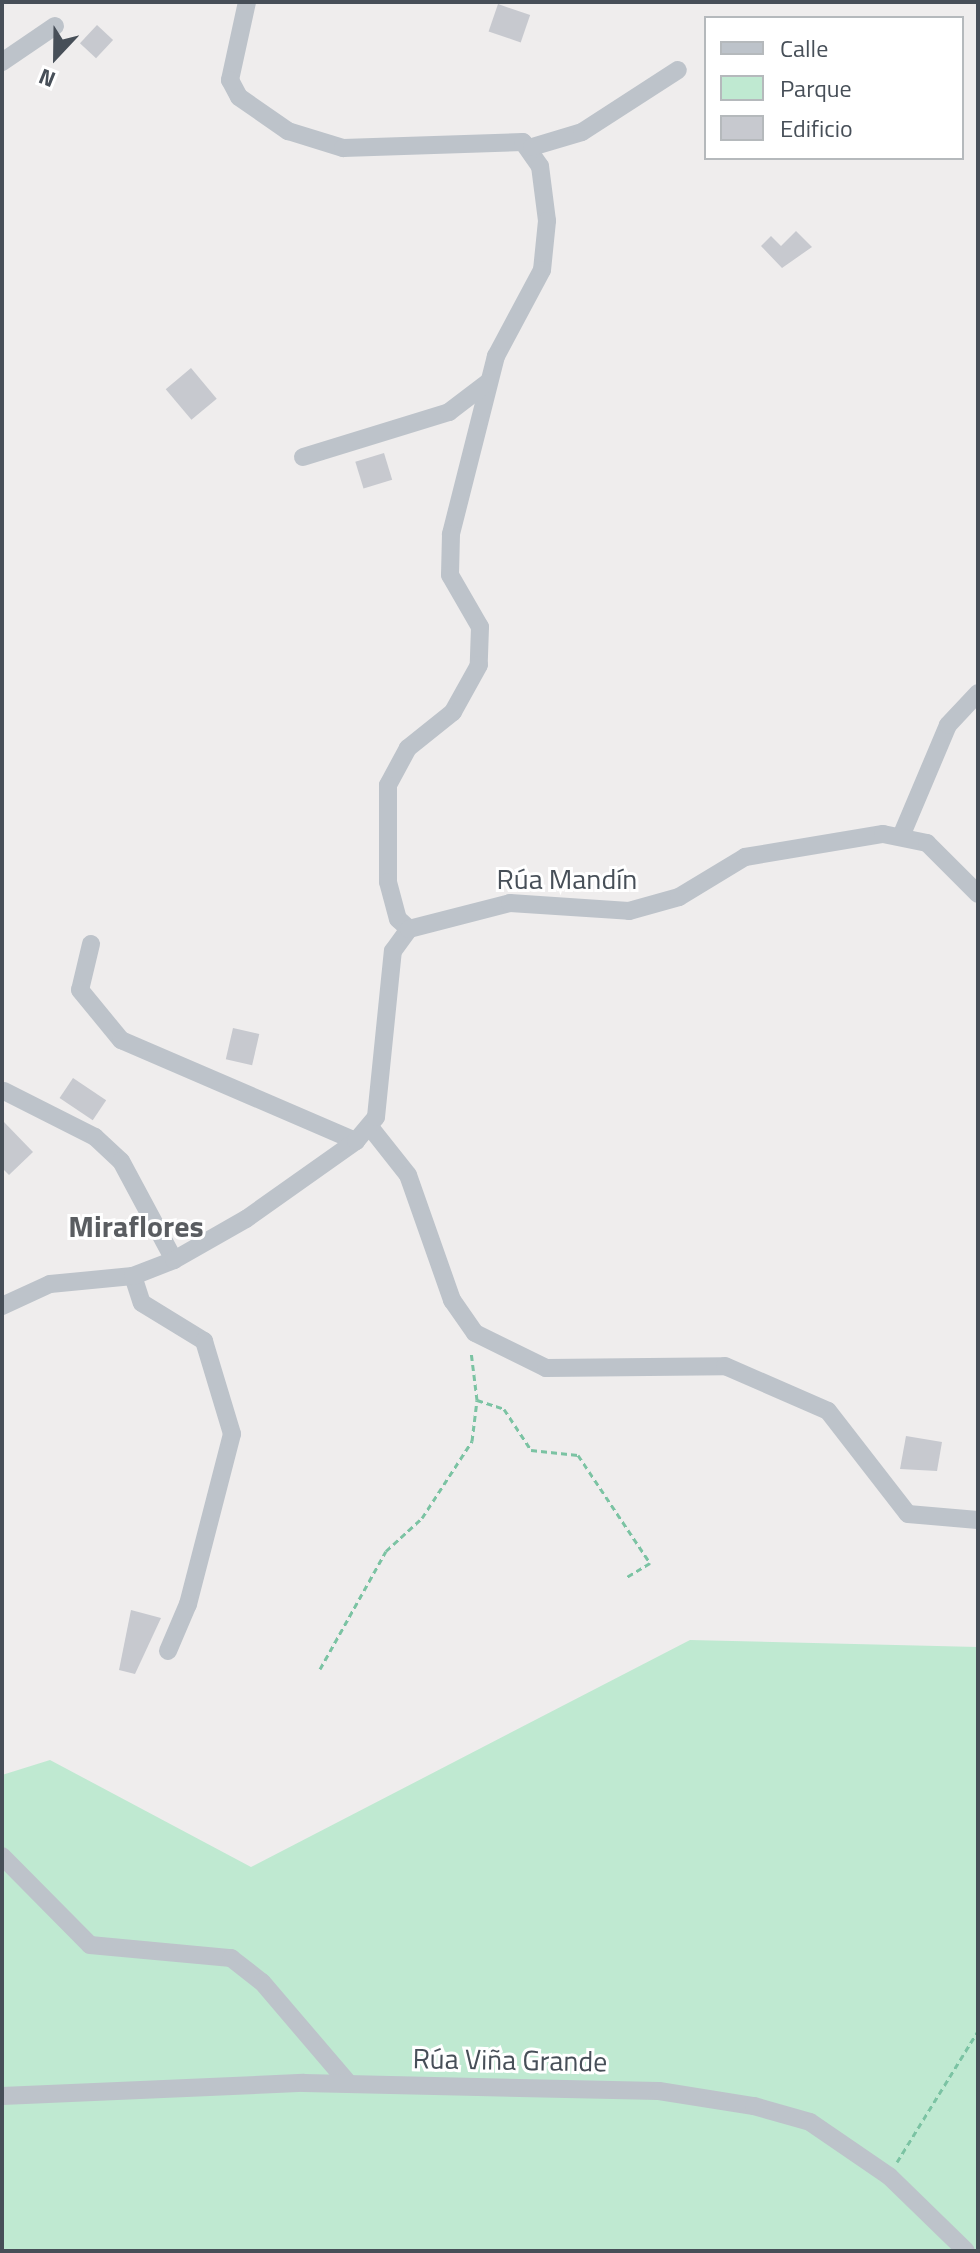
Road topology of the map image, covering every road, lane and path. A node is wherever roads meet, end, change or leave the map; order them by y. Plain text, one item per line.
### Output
1 (247, 2) edge
2 (55, 26) dead end
3 (2, 62) edge
4 (678, 70) dead end
5 (532, 147) junction
6 (487, 383) junction
7 (303, 457) dead end
8 (978, 693) edge
9 (902, 834) junction
10 (978, 894) edge
11 (409, 929) junction
12 (91, 944) dead end
13 (4, 1091) dead end
14 (370, 1127) junction
15 (356, 1141) junction
16 (174, 1260) junction
17 (133, 1276) junction
18 (2, 1306) edge
19 (475, 1333) junction
20 (477, 1400) junction
21 (978, 1520) edge
22 (625, 1578) dead end
23 (168, 1651) dead end
24 (320, 1669) dead end
25 (2, 1856) edge
26 (978, 2031) edge
27 (349, 2084) junction
28 (2, 2096) edge
29 (889, 2176) junction
30 (966, 2251) edge

1 - 5 street
2 - 3 street
4 - 5 street
5 - 6 street
6 - 7 street
6 - 11 street
8 - 9 street
9 - 10 street
9 - 11 street, Rúa Mandín
11 - 14 street
12 - 15 street
13 - 16 street
14 - 15 street
14 - 19 street
15 - 16 street
16 - 17 street
17 - 18 street
17 - 23 street
19 - 20 path
19 - 21 street
20 - 22 path
20 - 24 path
25 - 27 street
26 - 29 path
27 - 28 street, Rúa Viña Grande
27 - 29 street, Rúa Viña Grande
29 - 30 street, Rúa Viña Grande

